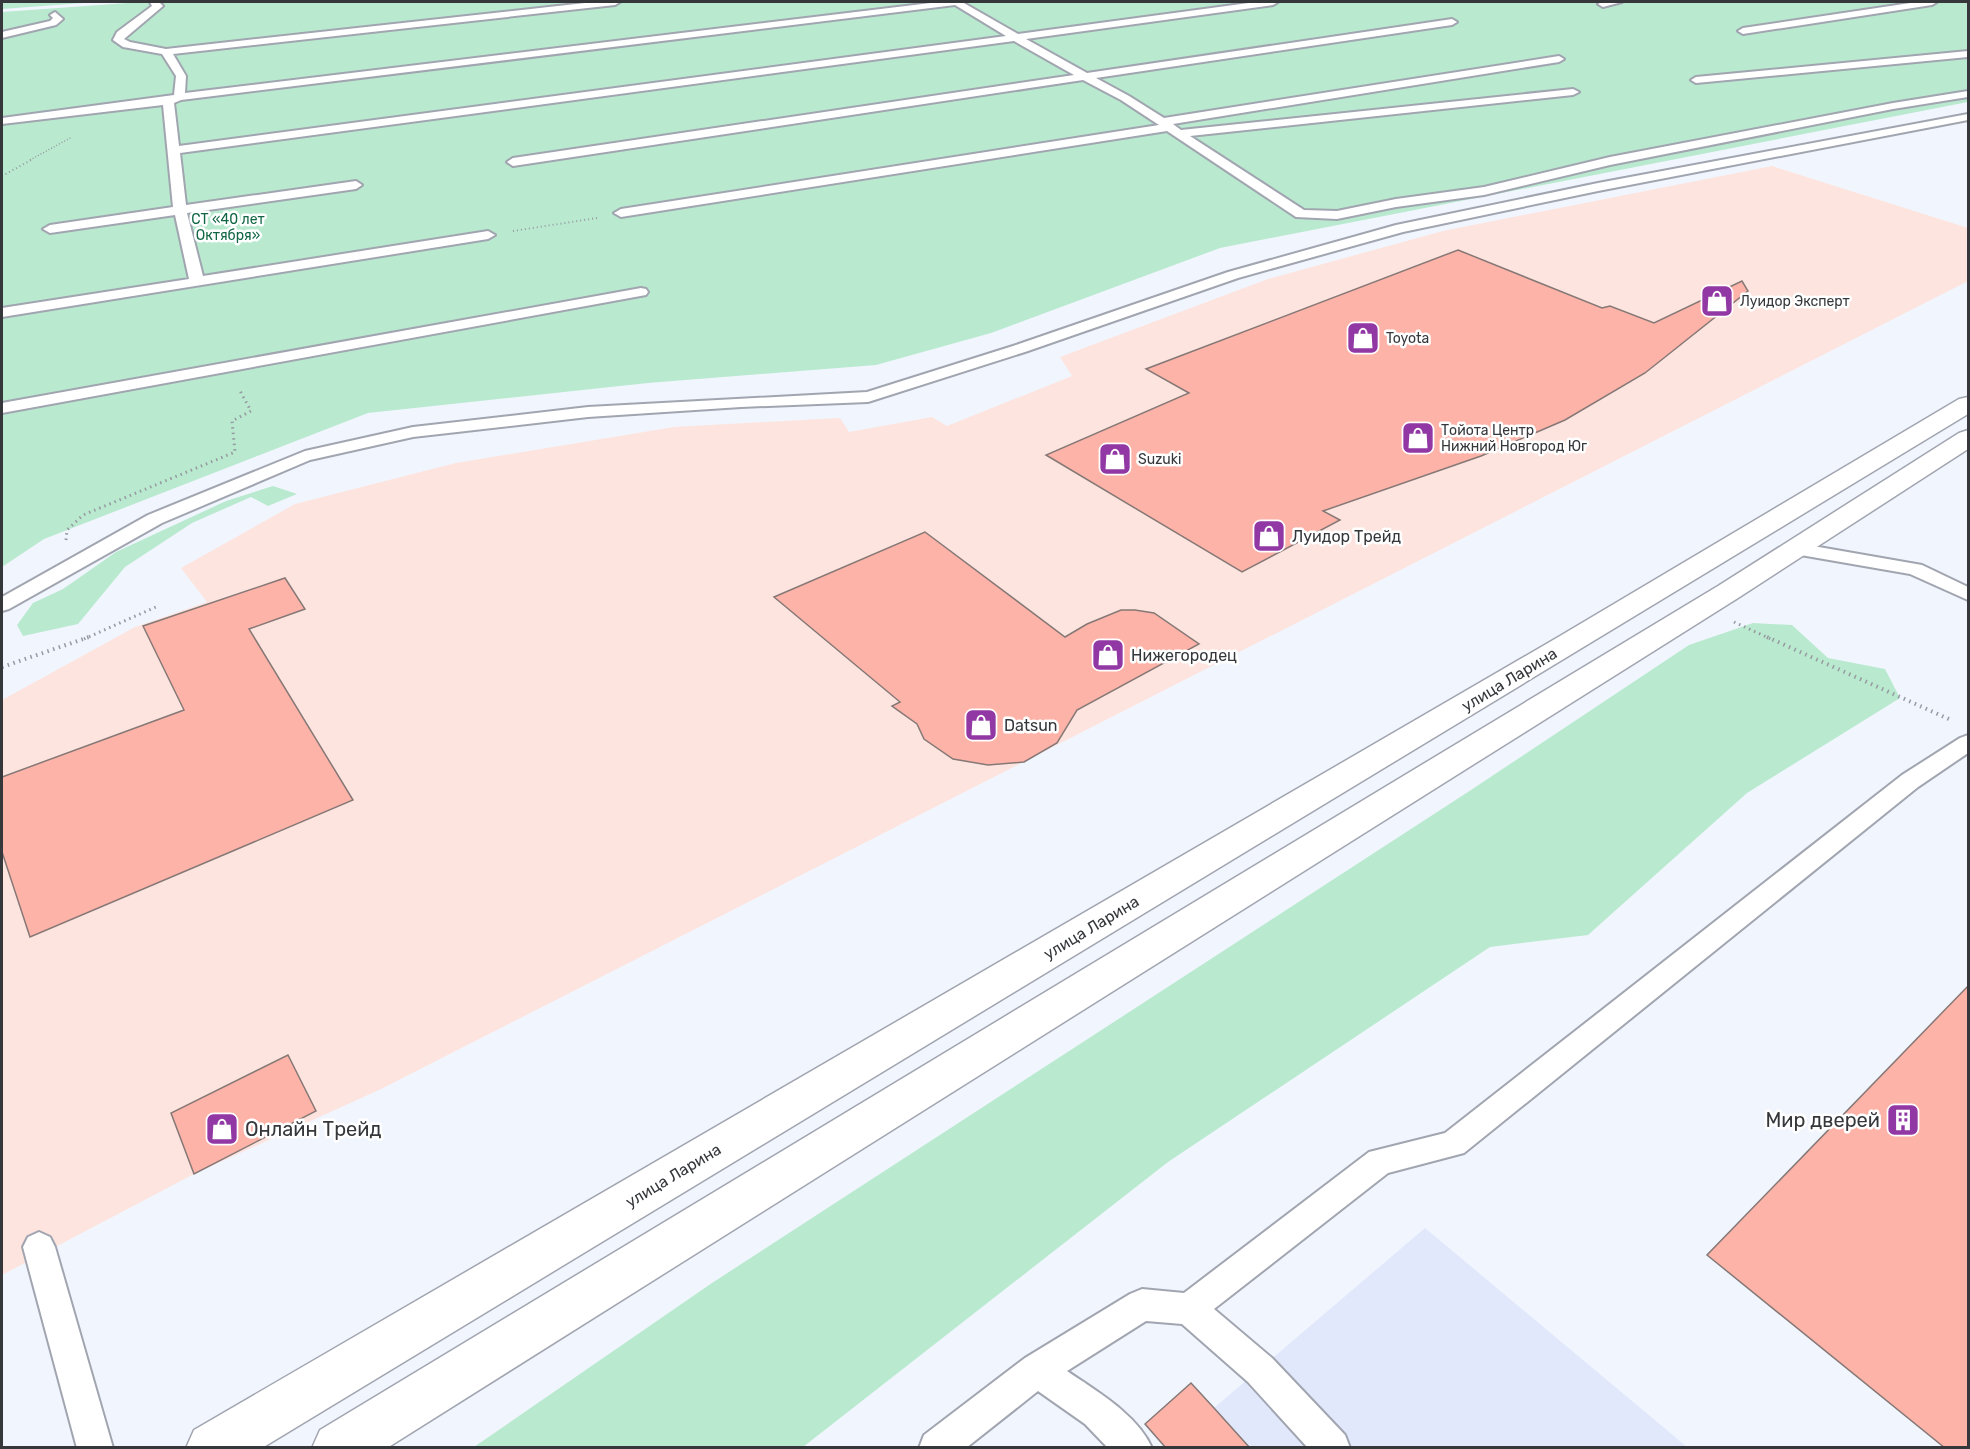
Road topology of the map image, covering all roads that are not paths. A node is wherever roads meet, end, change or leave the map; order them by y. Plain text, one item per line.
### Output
1 (154, 2) edge
2 (615, 2) edge
3 (957, 2) edge
4 (1273, 2) edge
5 (1617, 2) edge
6 (1932, 2) edge
7 (1603, 4) dead end
8 (55, 15) dead end
9 (1452, 22) dead end
10 (1743, 31) dead end
11 (2, 35) edge
12 (1018, 37) junction
13 (166, 52) junction
14 (1968, 54) edge
15 (1559, 59) dead end
16 (1088, 77) junction
17 (1695, 80) dead end
18 (1574, 93) dead end
19 (1968, 94) edge
20 (173, 99) junction
21 (1968, 117) edge
22 (2, 121) edge
23 (1172, 128) junction
24 (173, 150) junction
25 (513, 162) dead end
26 (356, 185) dead end
27 (180, 210) junction
28 (621, 213) dead end
29 (50, 229) dead end
30 (488, 235) dead end
31 (196, 283) junction
32 (641, 292) dead end
33 (2, 313) edge
34 (1968, 404) edge
35 (2, 408) edge
36 (1968, 438) edge
37 (1796, 549) junction
38 (1968, 594) edge
39 (2, 605) edge
40 (1964, 733) edge
41 (39, 1248) dead end
42 (1189, 1309) junction
43 (1036, 1370) junction
44 (95, 1448) edge
45 (212, 1448) edge
46 (338, 1448) edge
47 (937, 1448) edge
48 (1134, 1448) edge
49 (1332, 1448) edge

1 - 13 lane
2 - 13 lane
3 - 12 lane
3 - 20 lane
4 - 12 lane
5 - 7 lane
6 - 10 lane
8 - 11 lane
9 - 16 lane
12 - 16 lane
12 - 24 lane
13 - 20 lane
14 - 17 lane
15 - 23 lane
16 - 23 lane
16 - 25 lane
18 - 23 lane
19 - 23 lane
20 - 22 lane
20 - 24 lane
21 - 39 lane
23 - 28 lane
24 - 27 lane
26 - 27 lane
27 - 29 lane
27 - 31 lane
30 - 31 lane
31 - 33 lane
32 - 35 lane
34 - 45 main road, улица Ларина
36 - 37 main road
37 - 38 lane
37 - 46 main road
40 - 42 lane
41 - 44 lane
42 - 43 lane
42 - 49 lane
43 - 47 lane
43 - 48 lane

